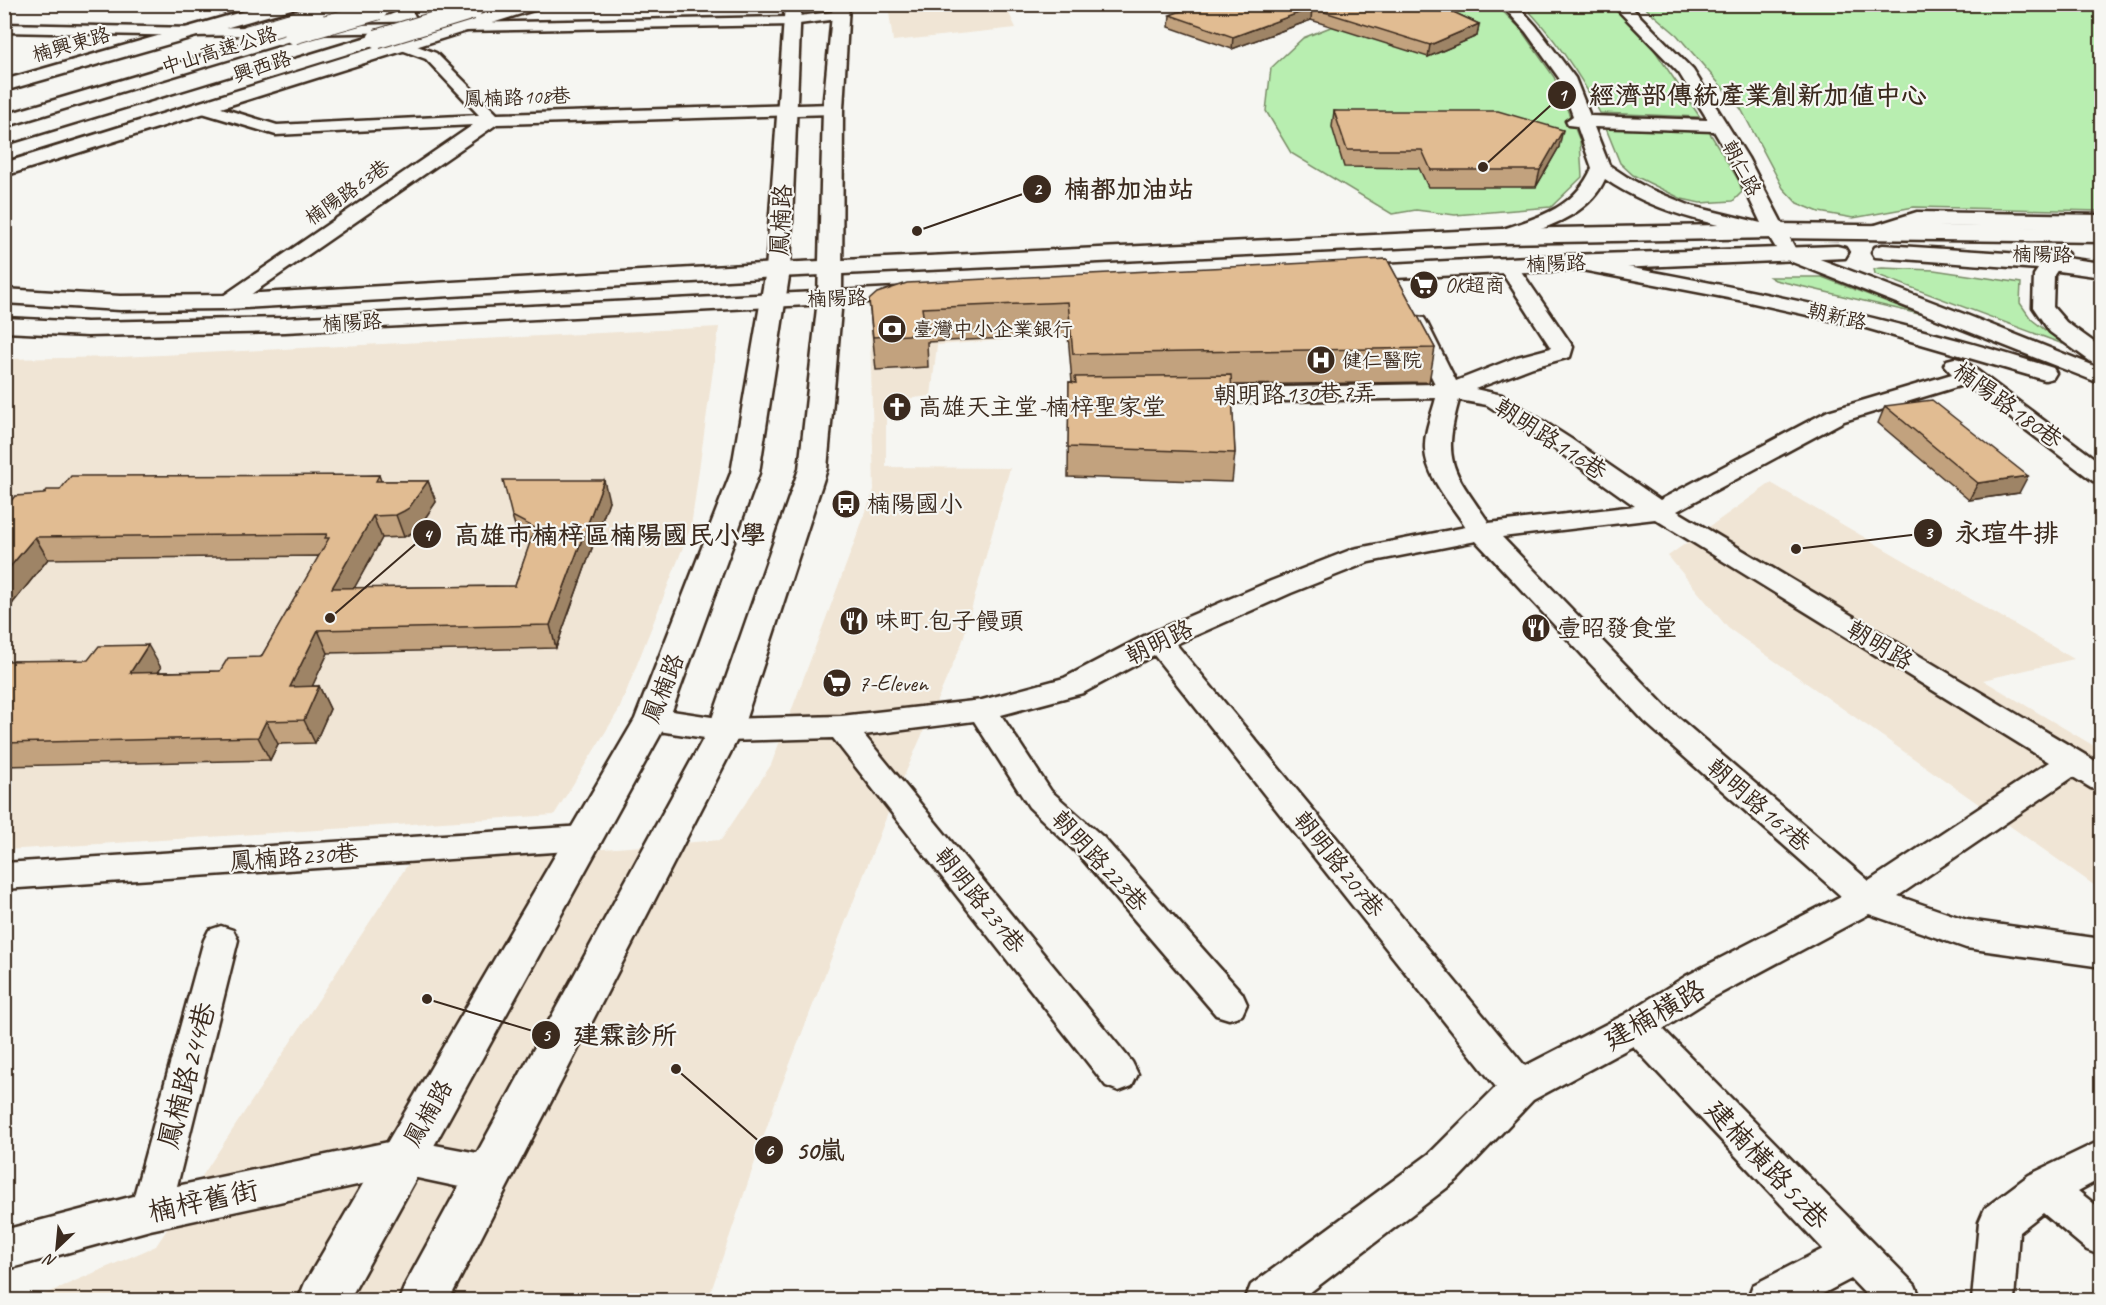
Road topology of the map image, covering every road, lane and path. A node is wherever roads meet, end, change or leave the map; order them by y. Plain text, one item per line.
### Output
1 (289, 4) edge
2 (353, 4) edge
3 (395, 4) edge
4 (446, 4) edge
5 (534, 4) edge
6 (1508, 4) edge
7 (1619, 4) edge
8 (841, 10) edge
9 (484, 11) edge
10 (792, 12) edge
11 (4, 20) edge
12 (32, 24) junction
13 (221, 24) junction
14 (459, 27) junction
15 (4, 28) edge
16 (194, 32) junction
17 (401, 45) junction
18 (8, 85) edge
19 (4, 106) edge
20 (206, 108) junction
21 (787, 109) junction
22 (833, 109) junction
23 (493, 119) junction
24 (4, 121) edge
25 (1579, 121) junction
26 (1720, 126) junction
27 (4, 139) edge
28 (4, 154) edge
29 (1601, 168) junction
30 (4, 170) edge
31 (1775, 231) junction
32 (2096, 231) edge
33 (1500, 237) junction
34 (1880, 242) junction
35 (1789, 254) junction
36 (2102, 254) edge
37 (2055, 259) junction
38 (1568, 262) junction
39 (1507, 265) junction
40 (2102, 270) edge
41 (1330, 274) edge
42 (830, 283) junction
43 (776, 285) junction
44 (1398, 287) junction
45 (937, 293) edge
46 (4, 296) edge
47 (227, 302) junction
48 (4, 325) edge
49 (1913, 334) junction
50 (2102, 359) edge
51 (1969, 376) junction
52 (2102, 377) edge
53 (1450, 391) junction
54 (2102, 392) edge
55 (1172, 396) edge
56 (2102, 476) edge
57 (1659, 511) junction
58 (1482, 532) junction
59 (1158, 640) junction
60 (982, 710) junction
61 (652, 719) junction
62 (841, 727) junction
63 (725, 730) junction
64 (2073, 762) junction
65 (2102, 780) edge
66 (584, 838) junction
67 (4, 876) edge
68 (1867, 899) junction
69 (221, 940) dead end
70 (2102, 953) edge
71 (1229, 1004) dead end
72 (1637, 1026) junction
73 (1119, 1074) dead end
74 (1520, 1088) junction
75 (403, 1157) junction
76 (2102, 1158) edge
77 (488, 1174) junction
78 (2043, 1188) junction
79 (150, 1211) junction
80 (2102, 1236) edge
81 (4, 1250) edge
82 (1855, 1255) junction
83 (322, 1300) edge
84 (423, 1300) edge
85 (1266, 1300) edge
86 (1768, 1300) edge
87 (1900, 1300) edge
88 (1993, 1300) edge

1 - 13 main road, 楠興東路
2 - 19 main road, bridge
3 - 24 main road, 中山高速公路, bridge
4 - 27 main road, 中山高速公路
5 - 9 main road, 興西路
6 - 25 street
7 - 26 street, 朝仁路
8 - 10 street
8 - 22 main road, 鳳楠路
9 - 10 street
9 - 13 street
9 - 14 main road, 興西路
9 - 28 main road, bridge
10 - 14 street
10 - 21 main road, 鳳楠路
11 - 12 street
12 - 13 street
12 - 15 street
12 - 16 street
13 - 16 main road, 楠興東路
14 - 16 street
14 - 17 main road, 興西路
16 - 18 main road, 楠興東路
17 - 20 main road, 興西路
17 - 23 street
20 - 23 street, 鳳楠路108巷
20 - 30 main road, 興西路
21 - 22 street, 鳳楠路108巷
21 - 23 street, 鳳楠路108巷
21 - 43 main road, 鳳楠路
22 - 42 main road, 鳳楠路
23 - 47 street, 楠陽路63巷
25 - 26 street
25 - 29 street
26 - 31 street, 朝仁路
29 - 31 street
29 - 33 street
31 - 33 main road, 楠陽路
31 - 34 main road, 楠陽路
31 - 35 street, 朝仁路
32 - 34 main road, 楠陽路
33 - 42 main road, 楠陽路
34 - 35 main road, 楠陽路
34 - 37 main road
35 - 38 main road, 楠陽路
35 - 52 street, 朝新路
36 - 37 main road, 楠陽路
37 - 40 main road
37 - 50 street
38 - 39 main road, 楠陽路
38 - 49 street, 朝新路
39 - 44 main road, 楠陽路
39 - 53 street, 朝明路116巷
41 - 44 main road, 楠陽路
42 - 43 main road, 楠陽路
42 - 45 main road, 楠陽路
42 - 63 main road, 鳳楠路
43 - 47 main road, 楠陽路
43 - 48 main road, 楠陽路
43 - 61 main road, 鳳楠路
44 - 53 street
46 - 47 main road, 楠陽路
49 - 51 street, 楠陽路180巷
49 - 54 street, 朝新路
51 - 56 street, 楠陽路180巷
51 - 57 street, 朝明路
53 - 55 street, 朝明路130巷7弄
53 - 57 street, 朝明路116巷
53 - 58 street, 朝明路167巷
57 - 58 street, 朝明路
57 - 64 street, 朝明路
58 - 59 street, 朝明路
58 - 68 street, 朝明路167巷
59 - 60 street, 朝明路
59 - 74 street, 朝明路207巷
60 - 62 street, 朝明路
60 - 71 street, 朝明路223巷
61 - 63 street, 朝明路
61 - 66 main road, 鳳楠路
62 - 63 street, 朝明路
62 - 73 street, 朝明路231巷
63 - 77 main road, 鳳楠路
64 - 65 street, 朝明路
64 - 68 street
66 - 67 street, 鳳楠路230巷
66 - 75 main road, 鳳楠路
68 - 70 street
68 - 72 street, 建楠橫路
69 - 79 street, 鳳楠路244巷
72 - 74 street, 建楠橫路
72 - 82 street, 建楠橫路52巷
74 - 85 street, 建楠橫路
75 - 77 street
75 - 79 street, 楠梓舊街
75 - 83 main road, 鳳楠路
76 - 78 street
77 - 84 main road, 鳳楠路
78 - 80 street
78 - 88 street
79 - 81 street, 楠梓舊街
82 - 86 street
82 - 87 street, 建楠橫路52巷

